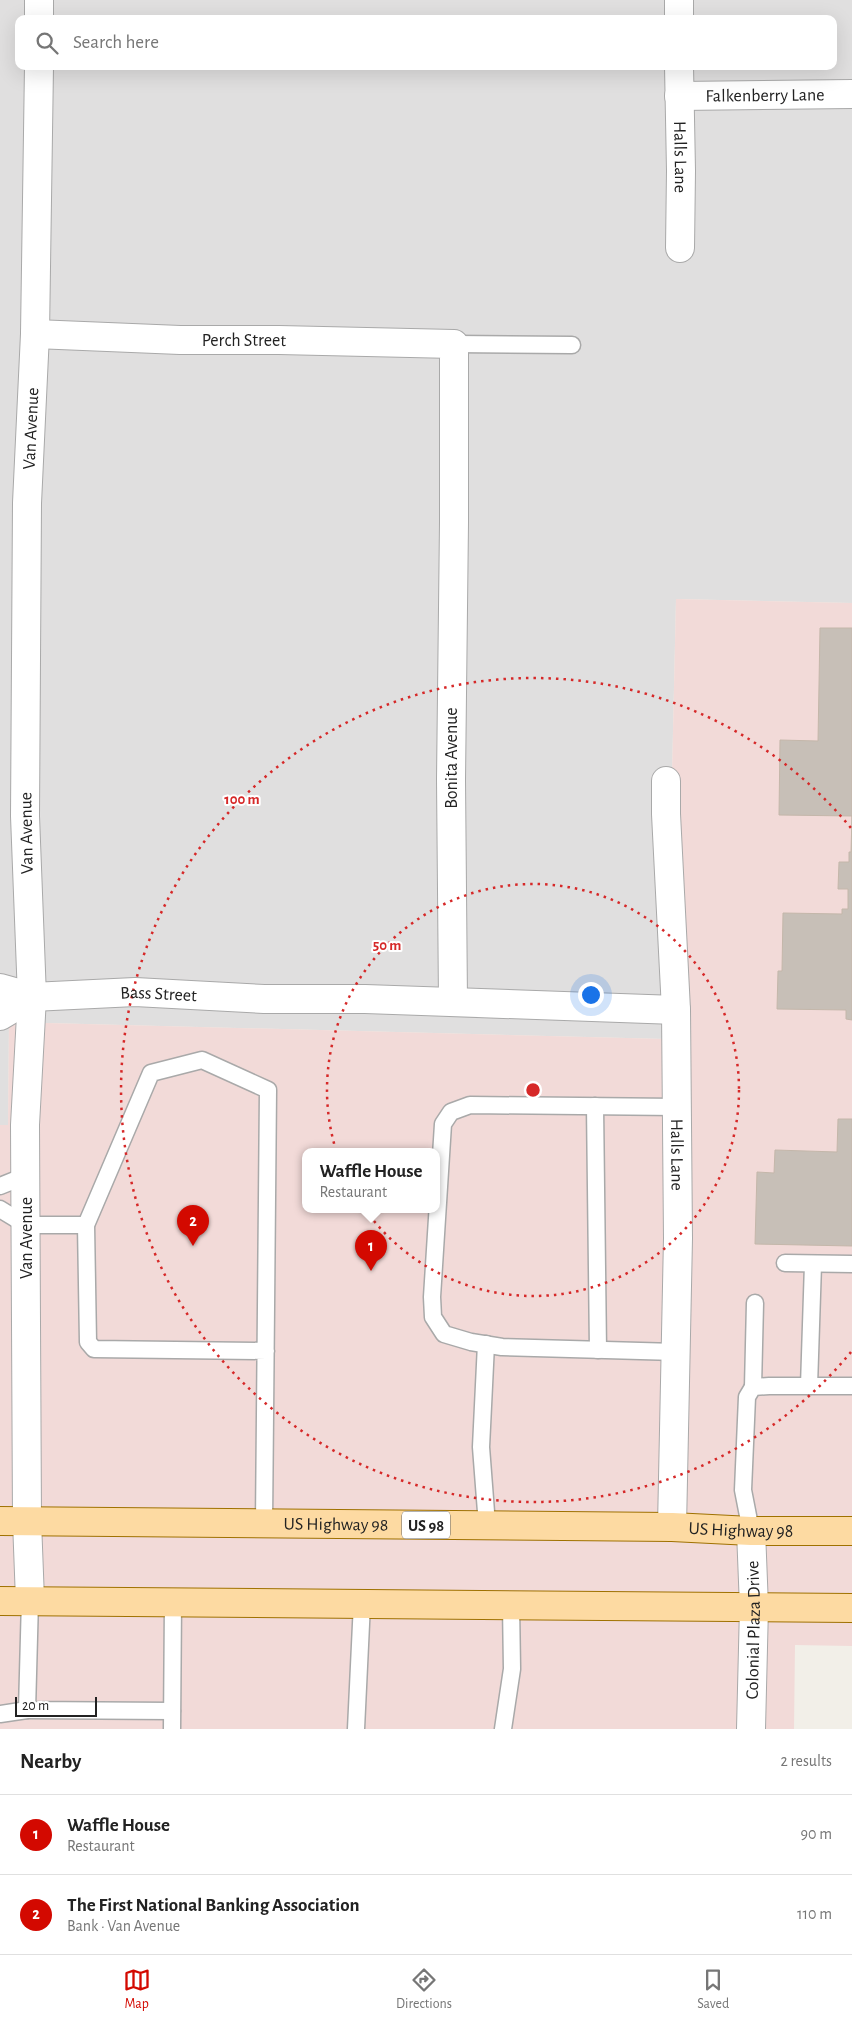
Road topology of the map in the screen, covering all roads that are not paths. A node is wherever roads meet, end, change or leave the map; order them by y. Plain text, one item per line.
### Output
1 (39, 0) edge
2 (679, 0) edge
3 (39, 15) edge
4 (679, 15) edge
5 (39, 70) edge
6 (679, 70) edge
7 (852, 94) edge
8 (679, 96) junction
9 (680, 248) dead end
10 (35, 334) junction
11 (454, 344) junction
12 (572, 345) dead end
13 (666, 782) dead end
14 (0, 988) edge
15 (32, 997) junction
16 (453, 1002) junction
17 (676, 1010) junction
18 (0, 1016) edge
19 (595, 1106) junction
20 (677, 1107) junction
21 (440, 1171) edge
22 (25, 1176) junction
23 (0, 1186) edge
24 (0, 1209) edge
25 (437, 1213) edge
26 (26, 1225) junction
27 (86, 1225) junction
28 (785, 1263) dead end
29 (813, 1264) junction
30 (852, 1264) edge
31 (755, 1303) dead end
32 (486, 1344) junction
33 (266, 1350) junction
34 (598, 1350) junction
35 (676, 1352) junction
36 (809, 1386) junction
37 (852, 1386) edge
38 (753, 1388) junction
39 (0, 1521) edge
40 (27, 1521) junction
41 (264, 1523) junction
42 (487, 1525) junction
43 (672, 1527) junction
44 (752, 1530) junction
45 (852, 1532) edge
46 (30, 1600) junction
47 (0, 1601) edge
48 (174, 1602) junction
49 (362, 1603) junction
50 (511, 1605) junction
51 (754, 1607) junction
52 (852, 1608) edge
53 (27, 1710) junction
54 (172, 1711) junction
55 (0, 1714) edge
56 (172, 1729) edge
57 (356, 1729) edge
58 (503, 1729) edge
59 (751, 1729) edge

1 - 3 street
2 - 4 street
5 - 10 street, Van Avenue
6 - 8 street, Halls Lane
7 - 8 street, Falkenberry Lane
8 - 9 street, Halls Lane
10 - 11 street, Perch Street
10 - 15 street, Van Avenue
11 - 12 lane
11 - 16 street, Bonita Avenue
13 - 17 street, Halls Lane
14 - 15 street
15 - 16 street, Bass Street
15 - 18 street
15 - 22 street, Van Avenue
16 - 17 street
17 - 20 street, Halls Lane
19 - 20 lane
19 - 21 lane
19 - 34 lane
20 - 35 street, Halls Lane
22 - 23 lane
22 - 26 street, Van Avenue
24 - 26 lane
25 - 32 lane
26 - 27 lane
26 - 40 street, Van Avenue
27 - 33 lane
27 - 33 lane
28 - 29 lane
29 - 30 lane
29 - 36 lane
31 - 38 lane
32 - 34 lane
32 - 42 lane
33 - 41 lane
34 - 35 lane
35 - 43 street, Halls Lane
36 - 37 lane
36 - 38 lane
38 - 44 lane
39 - 40 main road, US Highway 98 / US 98
40 - 41 main road, US Highway 98 / US 98
40 - 46 street, Van Avenue
41 - 42 main road, US Highway 98 / US 98
42 - 43 main road, US Highway 98 / US 98
43 - 44 main road, US Highway 98 / US 98
44 - 45 main road, US Highway 98 / US 98
44 - 51 street, Colonial Plaza Drive
46 - 47 main road
46 - 48 main road
46 - 53 lane
48 - 49 main road
48 - 54 lane
49 - 50 main road
49 - 57 lane
50 - 51 main road
50 - 58 lane
51 - 52 main road
51 - 59 street, Colonial Plaza Drive
53 - 54 lane
53 - 55 lane
54 - 56 lane

